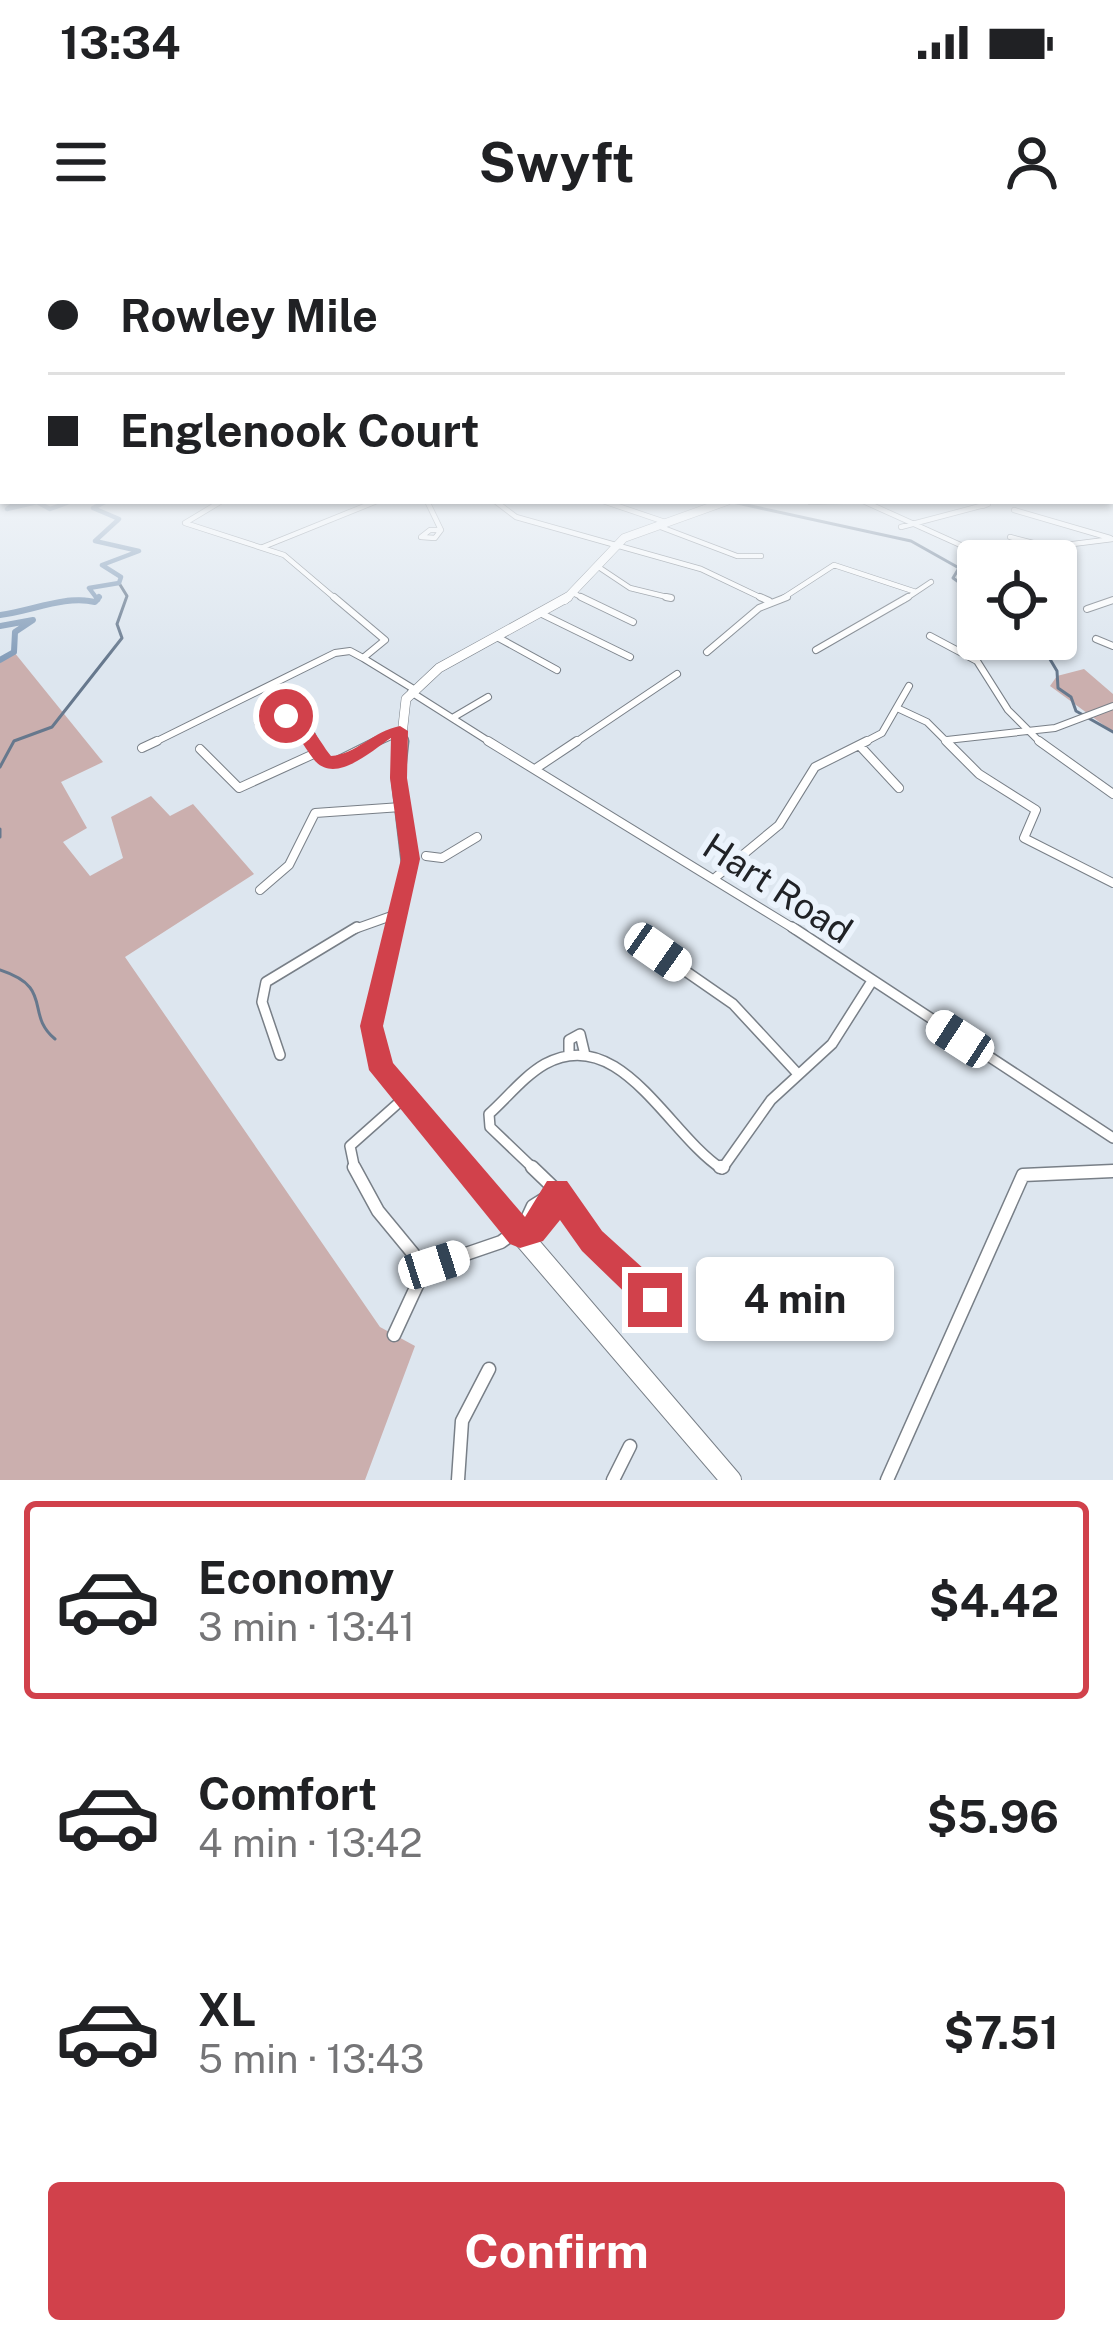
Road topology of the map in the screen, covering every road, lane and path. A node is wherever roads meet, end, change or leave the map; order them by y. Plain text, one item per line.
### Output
1 (255, 545) edge
2 (267, 545) edge
3 (607, 545) edge
4 (618, 545) edge
5 (710, 545) edge
6 (262, 547) junction
7 (614, 547) junction
8 (760, 556) dead end
9 (597, 566) junction
10 (931, 582) dead end
11 (573, 592) junction
12 (916, 592) junction
13 (671, 598) dead end
14 (1113, 599) edge
15 (770, 602) junction
16 (1087, 609) dead end
17 (542, 614) junction
18 (633, 622) dead end
19 (929, 636) dead end
20 (497, 637) junction
21 (1096, 639) dead end
22 (1113, 646) edge
23 (815, 650) dead end
24 (707, 652) dead end
25 (630, 657) dead end
26 (364, 658) junction
27 (557, 670) dead end
28 (677, 674) dead end
29 (910, 686) dead end
30 (411, 690) junction
31 (488, 697) dead end
32 (1113, 706) edge
33 (897, 708) junction
34 (454, 717) junction
35 (258, 723) dead end
36 (400, 731) junction
37 (1030, 731) junction
38 (945, 740) junction
39 (860, 746) junction
40 (142, 748) dead end
41 (200, 748) dead end
42 (318, 752) junction
43 (536, 770) junction
44 (898, 788) dead end
45 (1113, 794) edge
46 (402, 806) junction
47 (477, 838) dead end
48 (418, 857) junction
49 (716, 877) junction
50 (1113, 883) edge
51 (260, 890) dead end
52 (399, 914) junction
53 (658, 952) dead end
54 (872, 981) junction
55 (280, 1055) dead end
56 (569, 1055) junction
57 (585, 1055) junction
58 (798, 1074) junction
59 (404, 1098) junction
60 (1113, 1138) edge
61 (1113, 1171) edge
62 (557, 1191) junction
63 (519, 1232) junction
64 (425, 1268) junction
65 (655, 1300) dead end
66 (394, 1335) dead end
67 (489, 1369) dead end
68 (630, 1446) dead end
69 (458, 1480) edge
70 (613, 1480) edge
71 (731, 1480) edge
72 (886, 1480) edge

1 - 6 street
2 - 6 street
3 - 7 street
4 - 7 main road
5 - 8 street
6 - 26 street
7 - 9 main road
7 - 15 street
9 - 11 main road
9 - 13 street
10 - 12 street
11 - 17 main road
11 - 18 street
12 - 15 street
12 - 23 street
14 - 16 street
15 - 24 street
17 - 20 main road
17 - 25 street
19 - 37 street
20 - 27 street
20 - 30 main road
21 - 22 street
26 - 30 street, Hart Road
26 - 40 street
28 - 43 street
29 - 33 street
30 - 34 street, Hart Road
30 - 36 main road
31 - 34 street
32 - 37 street
33 - 38 street
33 - 39 street
34 - 43 street, Hart Road
35 - 42 street
36 - 42 street
36 - 46 main road
37 - 38 street
37 - 45 street
38 - 50 street
39 - 44 street
39 - 49 street
41 - 42 street
43 - 49 street, Hart Road
46 - 48 main road
46 - 51 street
47 - 48 street
48 - 52 main road
49 - 54 street, Hart Road
52 - 55 street
52 - 59 main road
53 - 58 street
54 - 58 street
54 - 60 street, Hart Road
56 - 57 street
56 - 57 street
56 - 62 street
57 - 58 street
59 - 63 main road
59 - 64 street
61 - 72 street
62 - 63 street
62 - 65 street
63 - 64 street
63 - 71 main road
64 - 66 street
67 - 69 street
68 - 70 street

